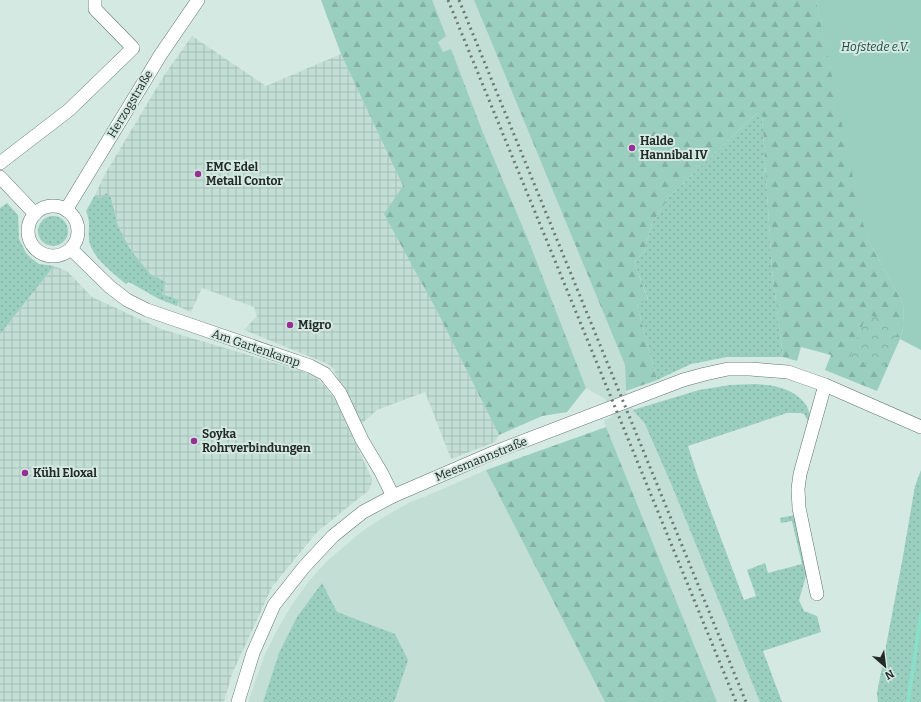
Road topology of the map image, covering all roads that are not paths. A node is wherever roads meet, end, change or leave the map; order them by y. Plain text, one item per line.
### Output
1 (95, 0) edge
2 (198, 0) edge
3 (0, 163) edge
4 (0, 177) edge
5 (66, 210) junction
6 (35, 214) junction
7 (70, 249) junction
8 (825, 385) junction
9 (921, 427) edge
10 (394, 496) junction
11 (817, 594) dead end
12 (238, 702) edge

1 - 3 street
2 - 5 street, Herzogstraße
4 - 6 street
5 - 6 street
5 - 7 street
6 - 7 street
7 - 10 street, Am Gartenkamp
8 - 9 street, Meesmannstraße
8 - 10 street, Meesmannstraße
8 - 11 street
10 - 12 street, Meesmannstraße

